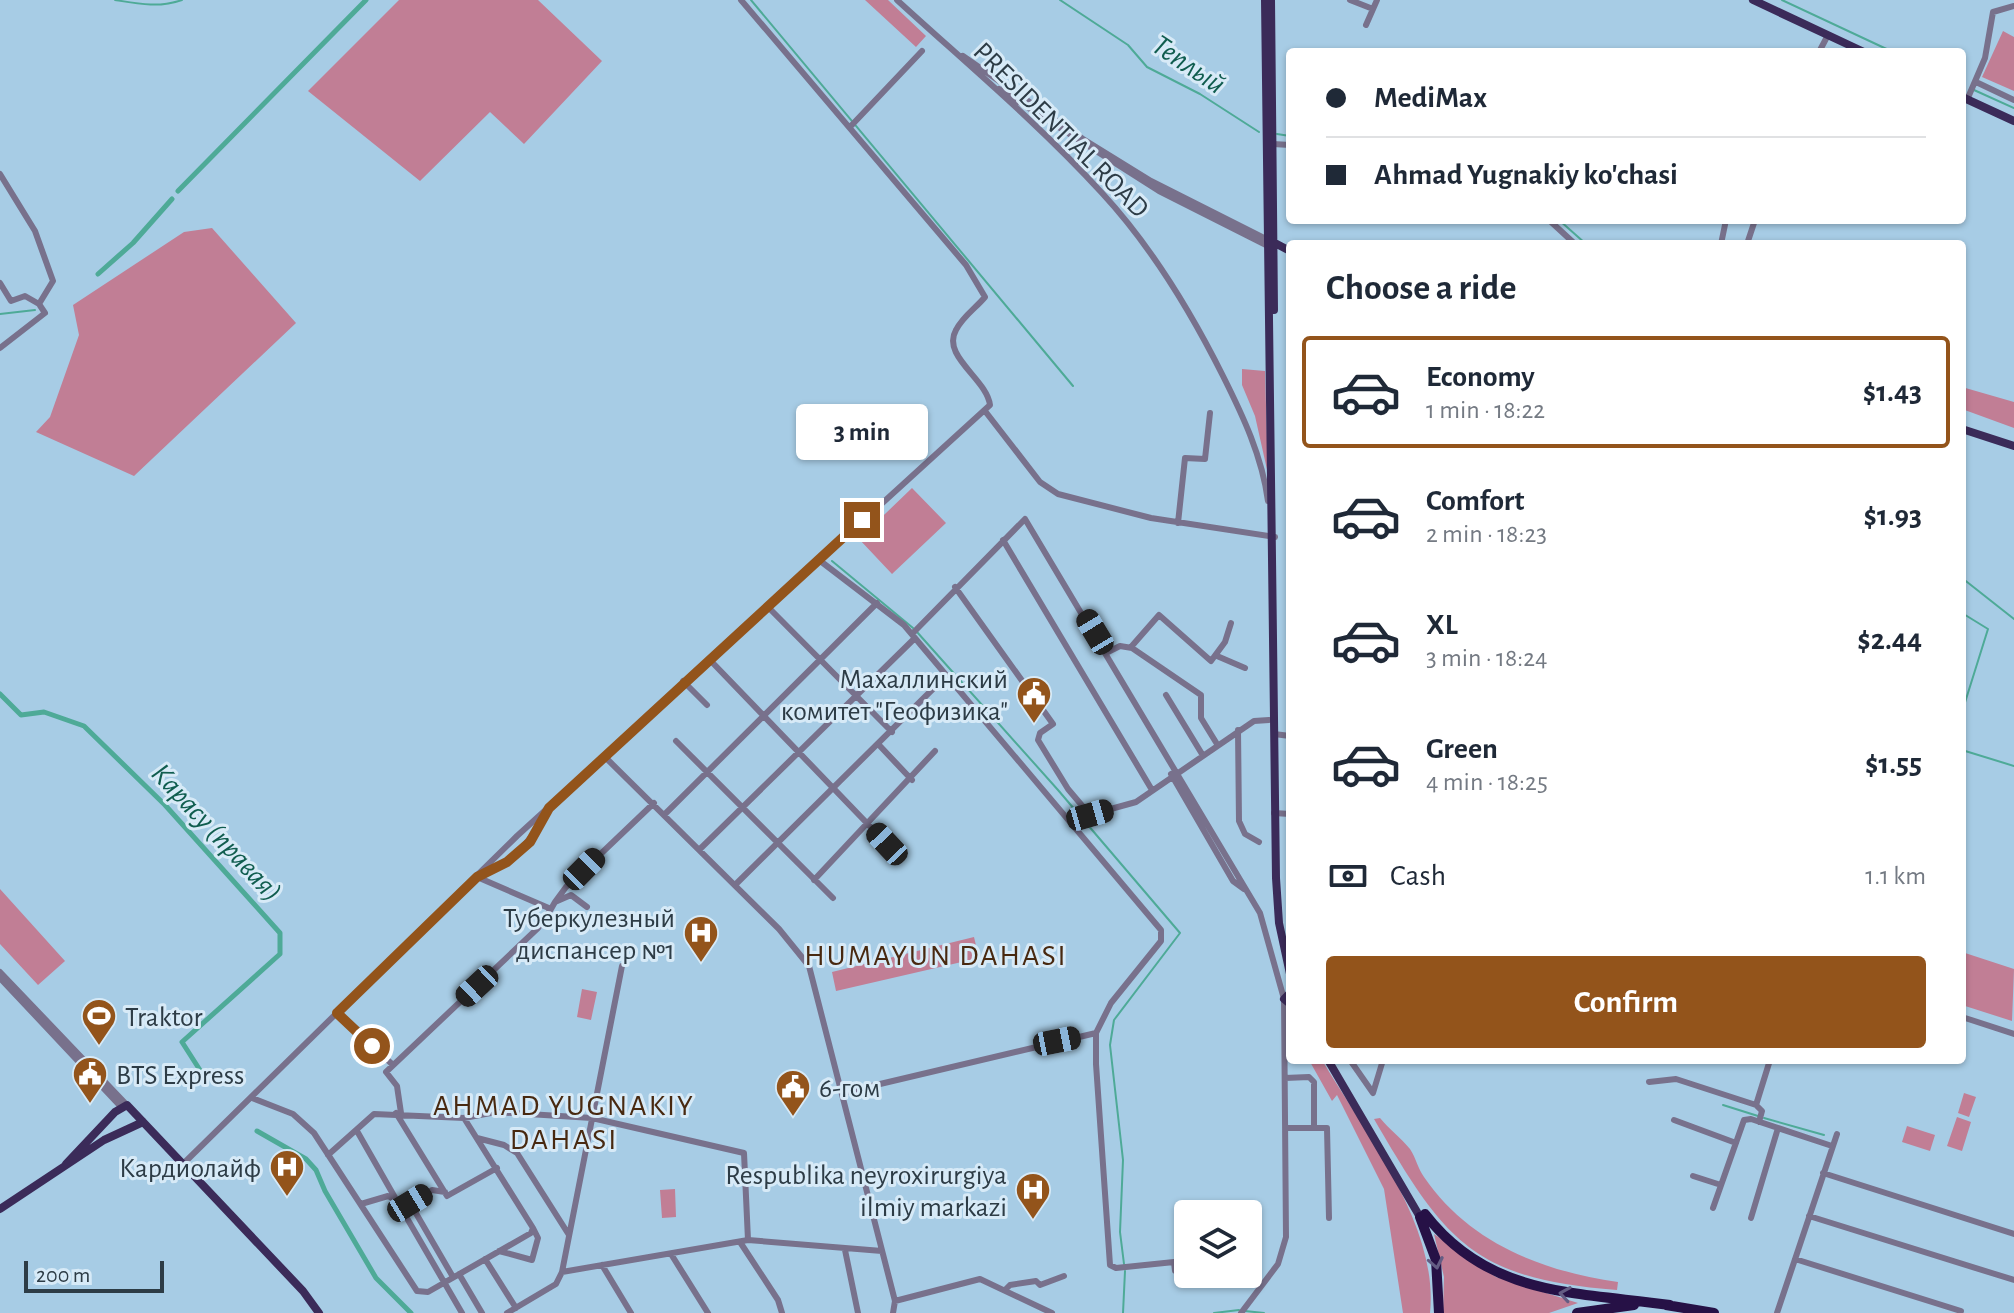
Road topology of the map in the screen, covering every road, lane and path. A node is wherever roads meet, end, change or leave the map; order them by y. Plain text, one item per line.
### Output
1 (741, 0) edge
2 (897, 0) edge
3 (1265, 0) edge
4 (1271, 0) edge
5 (1350, 0) edge
6 (1377, 0) edge
7 (1755, 0) edge
8 (2014, 6) edge
9 (1373, 9) junction
10 (1366, 25) dead end
11 (1828, 35) junction
12 (943, 42) junction
13 (1821, 48) edge
14 (1844, 48) edge
15 (922, 51) dead end
16 (983, 78) junction
17 (1970, 92) edge
18 (2014, 100) edge
19 (2014, 121) edge
20 (850, 127) junction
21 (1273, 144) junction
22 (1286, 145) edge
23 (0, 174) edge
24 (1553, 224) edge
25 (1571, 240) edge
26 (1271, 244) junction
27 (1286, 251) edge
28 (0, 283) edge
29 (39, 304) junction
30 (3, 340) edge
31 (0, 348) edge
32 (985, 411) junction
33 (1210, 413) dead end
34 (1966, 427) edge
35 (2014, 443) edge
36 (1271, 521) junction
37 (1178, 523) junction
38 (1273, 537) junction
39 (1003, 540) junction
40 (819, 560) junction
41 (955, 587) junction
42 (877, 603) junction
43 (768, 607) junction
44 (1231, 623) dead end
45 (913, 636) junction
46 (1131, 647) junction
47 (1108, 652) junction
48 (1217, 656) junction
49 (709, 659) junction
50 (822, 660) junction
51 (1245, 668) dead end
52 (946, 676) junction
53 (683, 681) junction
54 (1166, 695) dead end
55 (856, 696) junction
56 (707, 705) dead end
57 (765, 717) junction
58 (1269, 720) dead end
59 (1238, 730) junction
60 (892, 732) junction
61 (1276, 734) junction
62 (1286, 735) edge
63 (676, 741) dead end
64 (1217, 744) junction
65 (879, 745) junction
66 (935, 751) dead end
67 (800, 752) junction
68 (1202, 754) junction
69 (605, 757) junction
70 (706, 773) junction
71 (1174, 773) junction
72 (912, 780) junction
73 (835, 788) junction
74 (1152, 790) junction
75 (654, 803) junction
76 (549, 808) junction
77 (743, 809) junction
78 (1277, 813) junction
79 (665, 814) junction
80 (1286, 814) edge
81 (869, 824) junction
82 (1259, 842) dead end
83 (887, 844) dead end
84 (779, 845) junction
85 (700, 849) junction
86 (477, 877) junction
87 (814, 880) junction
88 (735, 885) junction
89 (833, 898) dead end
90 (553, 905) junction
91 (587, 907) dead end
92 (1286, 928) edge
93 (1286, 953) edge
94 (622, 966) dead end
95 (0, 974) edge
96 (1286, 990) edge
97 (1286, 1005) edge
98 (337, 1013) junction
99 (1966, 1018) edge
100 (1096, 1033) junction
101 (2014, 1034) edge
102 (1333, 1064) edge
103 (1352, 1064) edge
104 (1382, 1064) edge
105 (1769, 1064) edge
106 (393, 1065) junction
107 (1285, 1078) junction
108 (1649, 1082) dead end
109 (842, 1093) junction
110 (252, 1098) junction
111 (125, 1106) junction
112 (1759, 1108) junction
113 (398, 1113) junction
114 (464, 1118) junction
115 (592, 1118) junction
116 (1674, 1120) dead end
117 (1759, 1122) junction
118 (141, 1124) junction
119 (1286, 1128) junction
120 (1314, 1128) junction
121 (1778, 1128) junction
122 (357, 1131) junction
123 (1837, 1134) dead end
124 (477, 1137) junction
125 (1736, 1143) junction
126 (1832, 1146) junction
127 (328, 1155) junction
128 (66, 1164) junction
129 (181, 1166) junction
130 (497, 1168) junction
131 (1823, 1173) junction
132 (1693, 1176) dead end
133 (1721, 1185) junction
134 (445, 1192) junction
135 (397, 1201) junction
136 (410, 1203) junction
137 (361, 1204) junction
138 (1713, 1208) dead end
139 (0, 1209) edge
140 (1422, 1215) junction
141 (1809, 1216) junction
142 (1329, 1218) dead end
143 (1751, 1218) dead end
144 (533, 1228) junction
145 (2014, 1234) edge
146 (569, 1235) junction
147 (744, 1241) junction
148 (845, 1250) junction
149 (499, 1251) junction
150 (882, 1251) junction
151 (671, 1254) junction
152 (485, 1259) junction
153 (1795, 1259) junction
154 (1174, 1262) edge
155 (602, 1265) junction
156 (562, 1272) junction
157 (456, 1276) junction
158 (1064, 1276) dead end
159 (2014, 1280) edge
160 (441, 1283) junction
161 (1006, 1289) junction
162 (895, 1301) junction
163 (1670, 1305) junction
164 (516, 1308) junction
165 (1961, 1311) dead end
166 (312, 1313) edge
167 (319, 1313) edge
168 (462, 1313) edge
169 (482, 1313) edge
170 (507, 1313) edge
171 (631, 1313) edge
172 (708, 1313) edge
173 (782, 1313) edge
174 (858, 1313) edge
175 (893, 1313) edge
176 (1052, 1313) edge
177 (1241, 1313) edge
178 (1439, 1313) edge
179 (1577, 1313) edge
180 (1714, 1313) edge
181 (1777, 1313) edge

1 - 20 street
2 - 12 street, PRESIDENTIAL ROAD
3 - 26 main road
4 - 21 main road
5 - 9 street
6 - 9 street
7 - 11 main road
8 - 17 street
9 - 10 street
11 - 13 street
11 - 14 main road
12 - 16 street, PRESIDENTIAL ROAD
12 - 26 street
15 - 20 street
16 - 26 street
16 - 36 street, PRESIDENTIAL ROAD
17 - 18 street
17 - 19 main road
20 - 32 street
21 - 22 street
21 - 26 main road
23 - 29 street
24 - 25 street
26 - 27 main road
26 - 36 main road
26 - 38 main road
28 - 29 street
29 - 30 street
30 - 31 street
32 - 37 street
32 - 40 street
33 - 37 street
34 - 35 main road
36 - 38 main road
37 - 38 street
38 - 61 main road
39 - 41 street
39 - 47 street
39 - 74 street
40 - 42 street
40 - 43 street
41 - 45 street
41 - 74 street
42 - 45 street
42 - 50 street
43 - 49 street
43 - 50 street
44 - 48 street
45 - 52 street
45 - 55 street
46 - 47 street
46 - 48 street
46 - 64 street
47 - 71 street
48 - 51 street
49 - 53 street
49 - 57 street
50 - 55 street
50 - 57 street
52 - 60 street
52 - 100 street
53 - 56 street
53 - 69 street
54 - 68 street
55 - 60 street
55 - 67 street
57 - 67 street
57 - 70 street
58 - 59 street
59 - 64 street
59 - 82 street
60 - 65 street
61 - 62 street
61 - 78 main road
63 - 70 street
64 - 68 street
65 - 72 street
65 - 73 street
66 - 72 street
67 - 73 street
67 - 77 street
68 - 71 street
69 - 75 street
69 - 76 street
70 - 77 street
70 - 79 street
71 - 74 street
71 - 96 street
72 - 81 street
73 - 81 street
73 - 84 street
75 - 79 street
75 - 90 street
76 - 86 street
76 - 86 street
77 - 84 street
77 - 85 street
78 - 80 street
78 - 92 main road
78 - 93 main road
79 - 85 street
81 - 83 street
81 - 87 street
84 - 87 street
84 - 88 street
85 - 88 street
86 - 90 street
86 - 98 street
87 - 89 street
88 - 109 street
90 - 91 street
90 - 106 street
94 - 115 street
95 - 111 street
97 - 107 street
98 - 106 street
98 - 110 street
99 - 101 street
100 - 109 street
100 - 154 street
102 - 140 main road
103 - 104 street
105 - 112 street
106 - 113 street
107 - 119 street
107 - 120 street
108 - 112 street
109 - 150 street
110 - 127 street
110 - 129 street
111 - 118 main road
111 - 128 main road
112 - 117 street
113 - 114 street
113 - 122 street
113 - 134 street
114 - 115 street
114 - 124 street
115 - 146 street
115 - 147 street
116 - 125 street
117 - 121 street
117 - 125 street
118 - 128 main road
118 - 129 main road
119 - 120 street
119 - 177 street
120 - 142 street
121 - 126 street
121 - 143 street
122 - 127 street
122 - 135 street
123 - 126 street
124 - 130 street
124 - 146 street
125 - 133 street
126 - 131 street
127 - 137 street
128 - 139 main road
129 - 166 main road
129 - 167 main road
130 - 134 street
130 - 144 street
131 - 141 street
131 - 145 street
132 - 133 street
133 - 138 street
134 - 136 street
135 - 136 street
135 - 137 street
135 - 160 street
136 - 157 street
137 - 160 street
163 -> 140 highway
140 -> 178 highway
141 - 153 street
141 - 159 street
144 - 149 street
144 - 149 street
146 - 156 street
147 - 148 street
147 - 151 street
147 - 173 street
148 - 150 street
148 - 174 street
149 - 152 street
150 - 162 street
151 - 155 street
151 - 172 street
152 - 157 street
152 - 164 street
153 - 165 street
153 - 181 street
155 - 156 street
155 - 171 street
156 - 164 street
157 - 160 street
157 - 169 street
158 - 161 street
160 - 168 street
161 - 162 street
161 - 176 street
162 - 175 street
163 - 179 highway
163 - 180 highway
164 - 170 street

